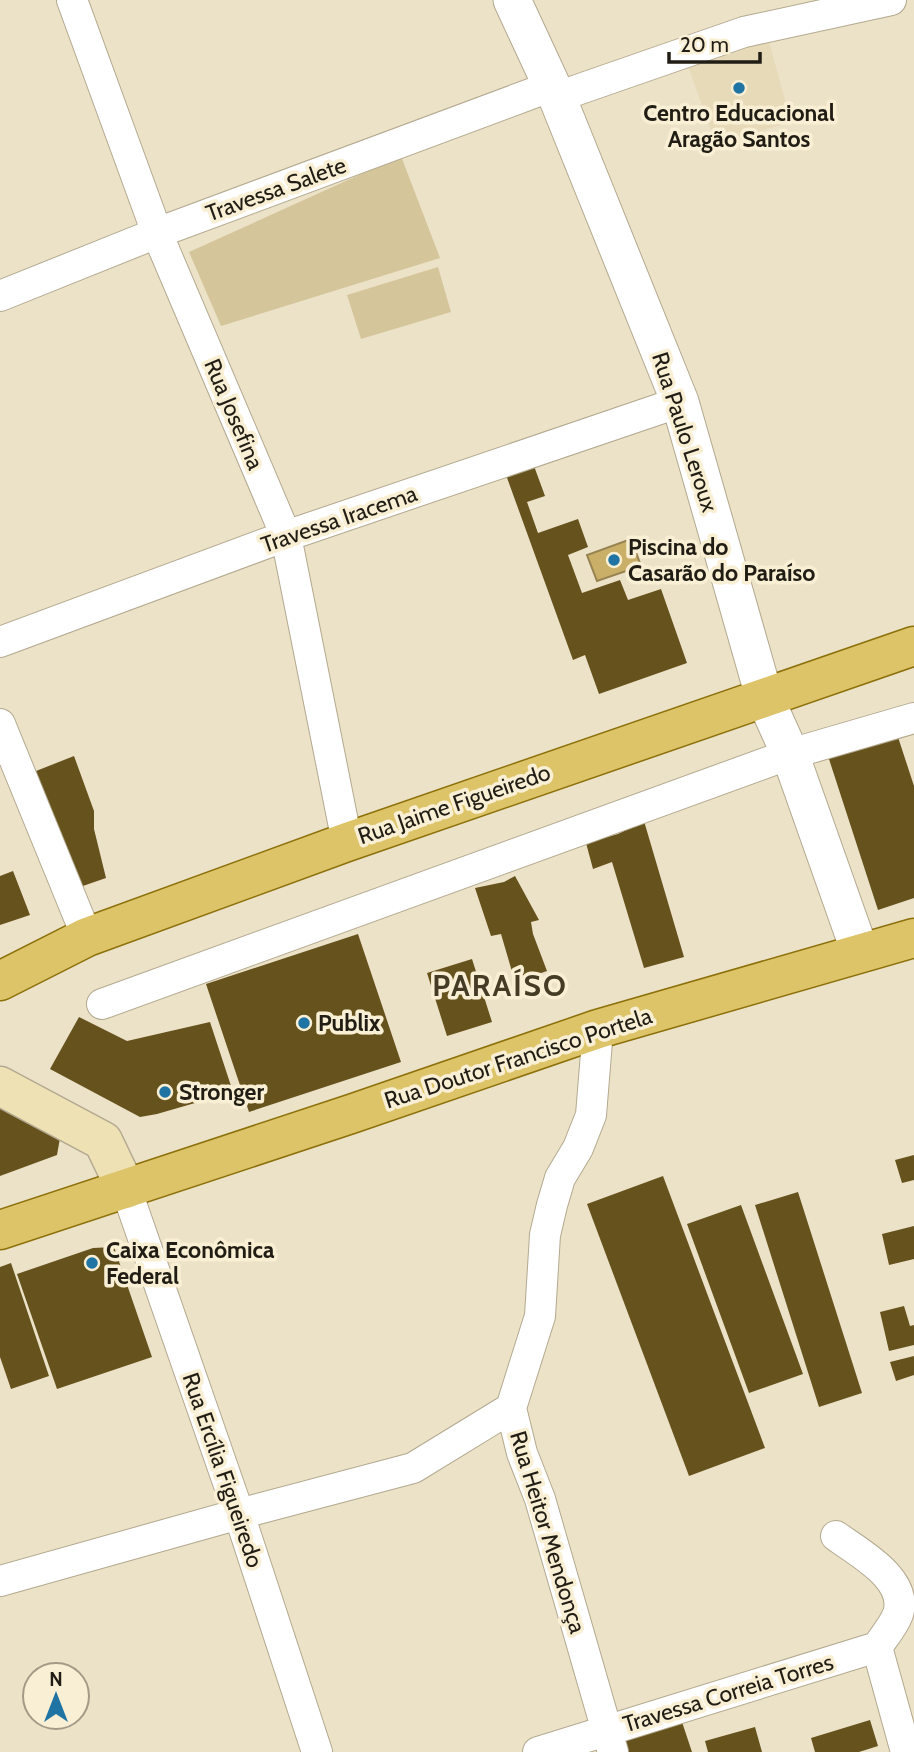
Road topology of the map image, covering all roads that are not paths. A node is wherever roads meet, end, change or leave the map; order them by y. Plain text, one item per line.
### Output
1 (72, 0) edge
2 (512, 0) edge
3 (891, 0) edge
4 (555, 92) junction
5 (157, 233) junction
6 (0, 296) edge
7 (680, 402) junction
8 (286, 536) junction
9 (0, 642) edge
10 (914, 646) edge
11 (764, 696) junction
12 (914, 718) edge
13 (0, 724) edge
14 (790, 754) junction
15 (347, 842) junction
16 (87, 937) junction
17 (912, 946) edge
18 (860, 953) junction
19 (0, 981) edge
20 (102, 1004) dead end
21 (598, 1029) junction
22 (0, 1086) edge
23 (126, 1189) junction
24 (0, 1230) edge
25 (511, 1408) junction
26 (239, 1514) junction
27 (836, 1536) dead end
28 (0, 1581) edge
29 (877, 1647) junction
30 (609, 1741) edge
31 (317, 1752) edge
32 (538, 1752) edge
33 (906, 1752) edge

1 - 5 street, Rua Josefina
2 - 4 street, Rua Paulo Leroux
3 - 4 street, Travessa Salete
4 - 5 street, Travessa Salete
4 - 7 street, Rua Paulo Leroux
5 - 6 street, Travessa Salete
5 - 8 street, Rua Josefina
7 - 8 street, Travessa Iracema
7 - 11 street, Rua Paulo Leroux
8 - 9 street, Travessa Iracema
8 - 15 street, Rua Josefina
10 - 11 main road, Rua Jaime Figueiredo
11 - 14 street, Rua Paulo Leroux
11 - 15 main road, Rua Jaime Figueiredo
12 - 14 street
13 - 16 street
14 - 18 street, Rua Paulo Leroux
14 - 20 street
15 - 16 main road, Rua Jaime Figueiredo
16 - 19 main road, Rua Jaime Figueiredo
17 - 18 main road, Rua Doutor Francisco Portela
18 - 21 main road, Rua Doutor Francisco Portela
21 - 23 main road, Rua Doutor Francisco Portela
21 - 25 street, Rua Heitor Mendonça
22 - 23 main road
23 - 24 main road, Rua Doutor Francisco Portela
23 - 26 street, Rua Ercília Figueiredo
25 - 26 street
25 - 30 street, Rua Heitor Mendonça
26 - 28 street
26 - 31 street, Rua Ercília Figueiredo
27 - 29 street
29 - 30 street, Travessa Correia Torres
29 - 33 street
30 - 32 street, Travessa Correia Torres

